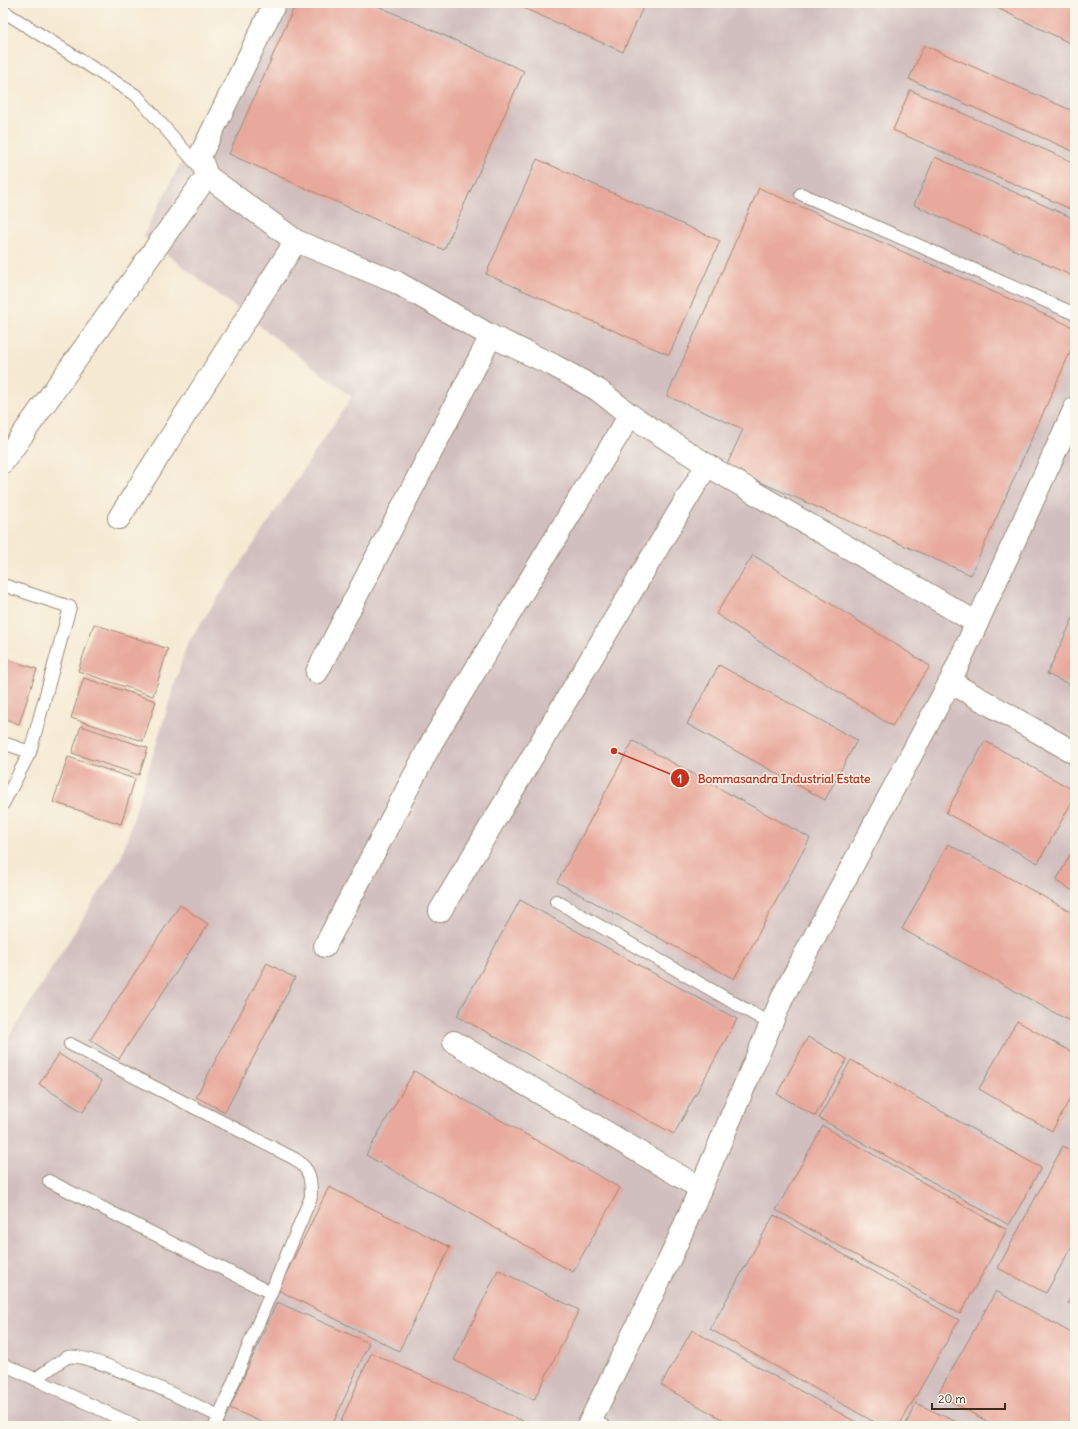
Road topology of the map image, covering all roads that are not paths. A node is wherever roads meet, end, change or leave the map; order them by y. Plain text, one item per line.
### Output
1 (275, 3) edge
2 (3, 11) edge
3 (207, 176) junction
4 (801, 194) dead end
5 (296, 241) junction
6 (1075, 314) edge
7 (492, 336) junction
8 (1075, 408) edge
9 (630, 415) junction
10 (3, 462) edge
11 (706, 465) junction
12 (119, 518) dead end
13 (3, 585) edge
14 (977, 623) junction
15 (317, 672) dead end
16 (950, 682) junction
17 (3, 743) edge
18 (30, 752) junction
19 (1075, 753) edge
20 (3, 804) edge
21 (556, 901) dead end
22 (440, 911) dead end
23 (325, 946) dead end
24 (771, 1024) junction
25 (454, 1042) dead end
26 (70, 1044) dead end
27 (49, 1181) dead end
28 (700, 1188) junction
29 (271, 1293) junction
30 (3, 1364) edge
31 (35, 1379) junction
32 (217, 1421) edge
33 (594, 1424) edge
34 (136, 1426) edge

1 - 3 street
2 - 3 lane
3 - 5 street
3 - 10 street
4 - 6 lane
5 - 7 street
5 - 12 street
7 - 9 street
7 - 15 street
8 - 14 street
9 - 11 street
9 - 23 street
11 - 14 street
11 - 22 street
13 - 18 lane
14 - 16 street
16 - 19 street
16 - 24 street
17 - 18 lane
18 - 20 lane
21 - 24 lane
24 - 28 street
25 - 28 street
26 - 29 lane
27 - 29 lane
28 - 33 street
29 - 32 lane
30 - 31 lane
31 - 32 lane
31 - 34 lane

